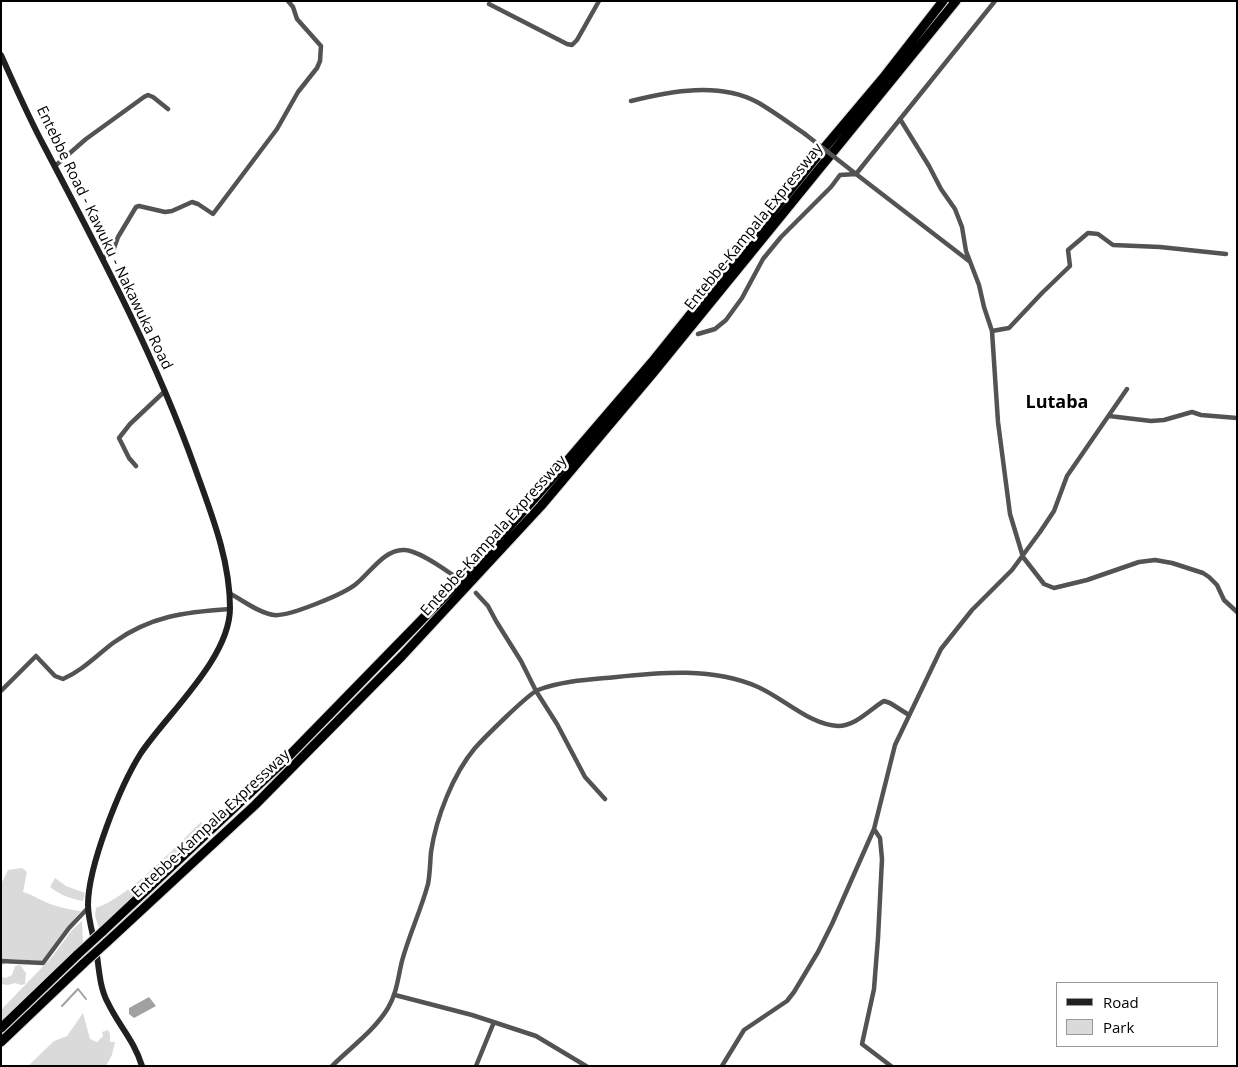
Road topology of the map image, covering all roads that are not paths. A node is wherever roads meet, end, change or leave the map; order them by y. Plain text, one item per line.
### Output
1 (288, 1) edge
2 (599, 1) edge
3 (943, 1) edge
4 (956, 1) edge
5 (995, 1) edge
6 (489, 4) dead end
7 (2, 57) edge
8 (632, 101) dead end
9 (168, 110) dead end
10 (900, 119) junction
11 (55, 166) junction
12 (856, 174) junction
13 (1226, 254) dead end
14 (103, 258) junction
15 (970, 262) junction
16 (992, 331) junction
17 (698, 334) dead end
18 (1127, 389) dead end
19 (165, 391) junction
20 (1109, 416) junction
21 (1237, 418) edge
22 (136, 466) dead end
23 (1023, 557) junction
24 (453, 574) dead end
25 (229, 593) junction
26 (476, 593) dead end
27 (230, 609) junction
28 (1237, 612) edge
29 (1, 691) edge
30 (536, 691) junction
31 (908, 715) junction
32 (605, 799) dead end
33 (874, 829) junction
34 (88, 908) junction
35 (1, 961) edge
36 (395, 996) junction
37 (494, 1022) junction
38 (1, 1028) edge
39 (1, 1042) edge
40 (142, 1066) edge
41 (332, 1066) edge
42 (476, 1066) edge
43 (586, 1066) edge
44 (722, 1066) edge
45 (891, 1066) edge

1 - 14 street
2 - 6 street
3 - 38 highway, Entebbe-Kampala Expressway, bridge
4 - 39 highway, Entebbe-Kampala Expressway, bridge
5 - 10 street
7 - 11 main road, Entebbe Road - Kawuku - Nakawuka Road
8 - 12 street, bridge
9 - 11 street
10 - 12 street
10 - 15 street
11 - 14 main road, Entebbe Road - Kawuku - Nakawuka Road
12 - 15 street
12 - 17 street
13 - 16 street
14 - 19 main road, Entebbe Road - Kawuku - Nakawuka Road
15 - 16 street
16 - 23 street
18 - 20 street
19 - 22 street
19 - 25 main road, Entebbe Road - Kawuku - Nakawuka Road
20 - 21 street
20 - 23 street
23 - 28 street
23 - 31 street
24 - 25 street
25 - 27 main road, Entebbe Road - Kawuku - Nakawuka Road
26 - 30 street
27 - 29 street
27 - 34 main road, Entebbe Road - Kawuku - Nakawuka Road
30 - 31 street
30 - 32 street
30 - 36 street
31 - 33 street
33 - 44 street
33 - 45 street
34 - 35 street
34 - 40 main road, Entebbe Road - Kawuku - Nakawuka Road
36 - 37 street
36 - 41 street
37 - 42 street
37 - 43 street

